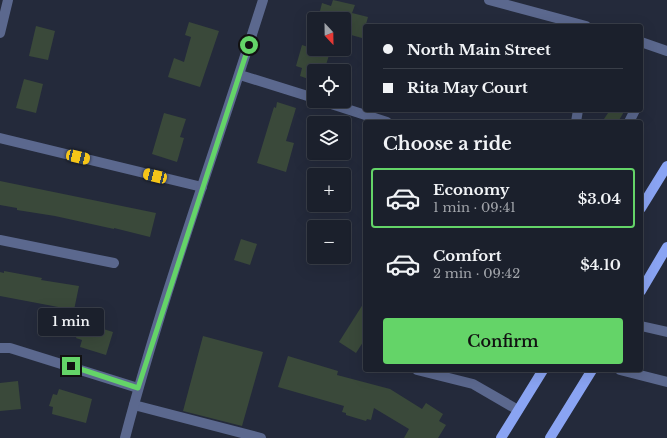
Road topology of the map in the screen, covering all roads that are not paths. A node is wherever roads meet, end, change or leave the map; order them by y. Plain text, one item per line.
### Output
1 (8, 0) edge
2 (263, 0) edge
3 (489, 0) edge
4 (579, 24) edge
5 (0, 33) edge
6 (643, 43) edge
7 (667, 51) edge
8 (240, 75) junction
9 (307, 96) edge
10 (344, 108) edge
11 (381, 120) edge
12 (0, 138) edge
13 (667, 166) edge
14 (202, 187) junction
15 (643, 205) edge
16 (0, 240) edge
17 (667, 247) edge
18 (114, 263) dead end
19 (643, 287) edge
20 (643, 326) edge
21 (667, 332) edge
22 (0, 348) edge
23 (425, 372) edge
24 (542, 372) edge
25 (591, 372) edge
26 (628, 372) edge
27 (667, 382) edge
28 (138, 388) junction
29 (134, 405) junction
30 (518, 410) junction
31 (229, 434) edge
32 (125, 438) edge
33 (261, 438) edge
34 (500, 438) edge
35 (550, 438) edge

1 - 5 street
2 - 8 street
3 - 4 street
6 - 7 street
8 - 9 street
8 - 14 street
10 - 11 street
12 - 14 street
13 - 15 main road
14 - 28 street
16 - 18 street
17 - 19 main road
20 - 21 street
22 - 28 street
23 - 30 street
24 - 30 main road
25 - 35 main road
26 - 27 street
28 - 29 street
29 - 31 street
29 - 32 street
30 - 34 main road
31 - 33 street

